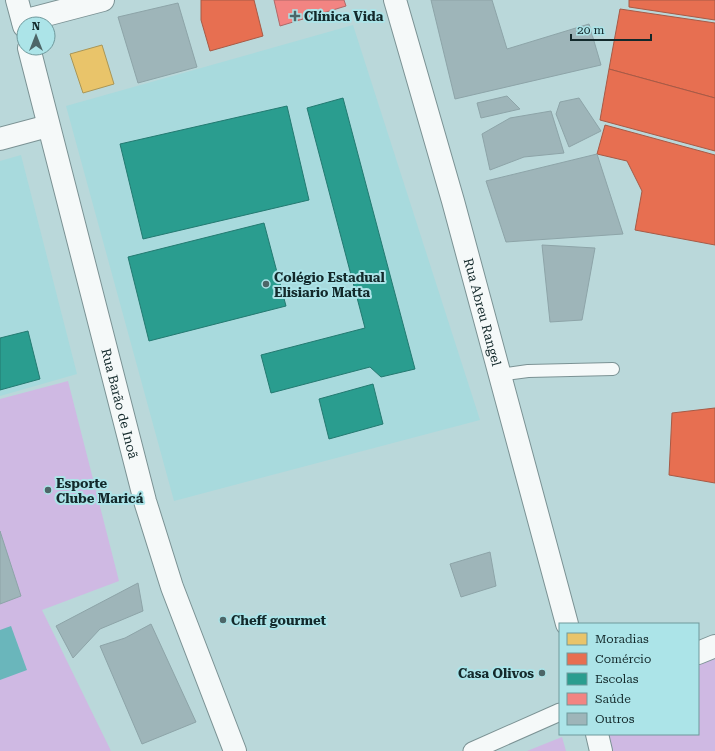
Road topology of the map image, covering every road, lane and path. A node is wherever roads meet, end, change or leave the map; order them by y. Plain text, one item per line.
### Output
1 (17, 0) edge
2 (103, 0) edge
3 (395, 0) edge
4 (21, 16) edge
5 (47, 16) edge
6 (31, 56) edge
7 (48, 126) junction
8 (0, 140) edge
9 (613, 369) dead end
10 (499, 375) junction
11 (567, 623) edge
12 (715, 646) edge
13 (699, 653) edge
14 (559, 712) edge
15 (597, 735) edge
16 (235, 751) edge
17 (472, 751) edge
18 (601, 751) edge

1 - 4 main road
2 - 5 main road
3 - 10 main road, Rua Abreu Rangel
6 - 7 main road, Rua Barão de Inoã
7 - 8 main road
7 - 16 main road, Rua Barão de Inoã
9 - 10 lane
10 - 11 main road, Rua Abreu Rangel
12 - 13 main road
14 - 17 street
15 - 18 main road

